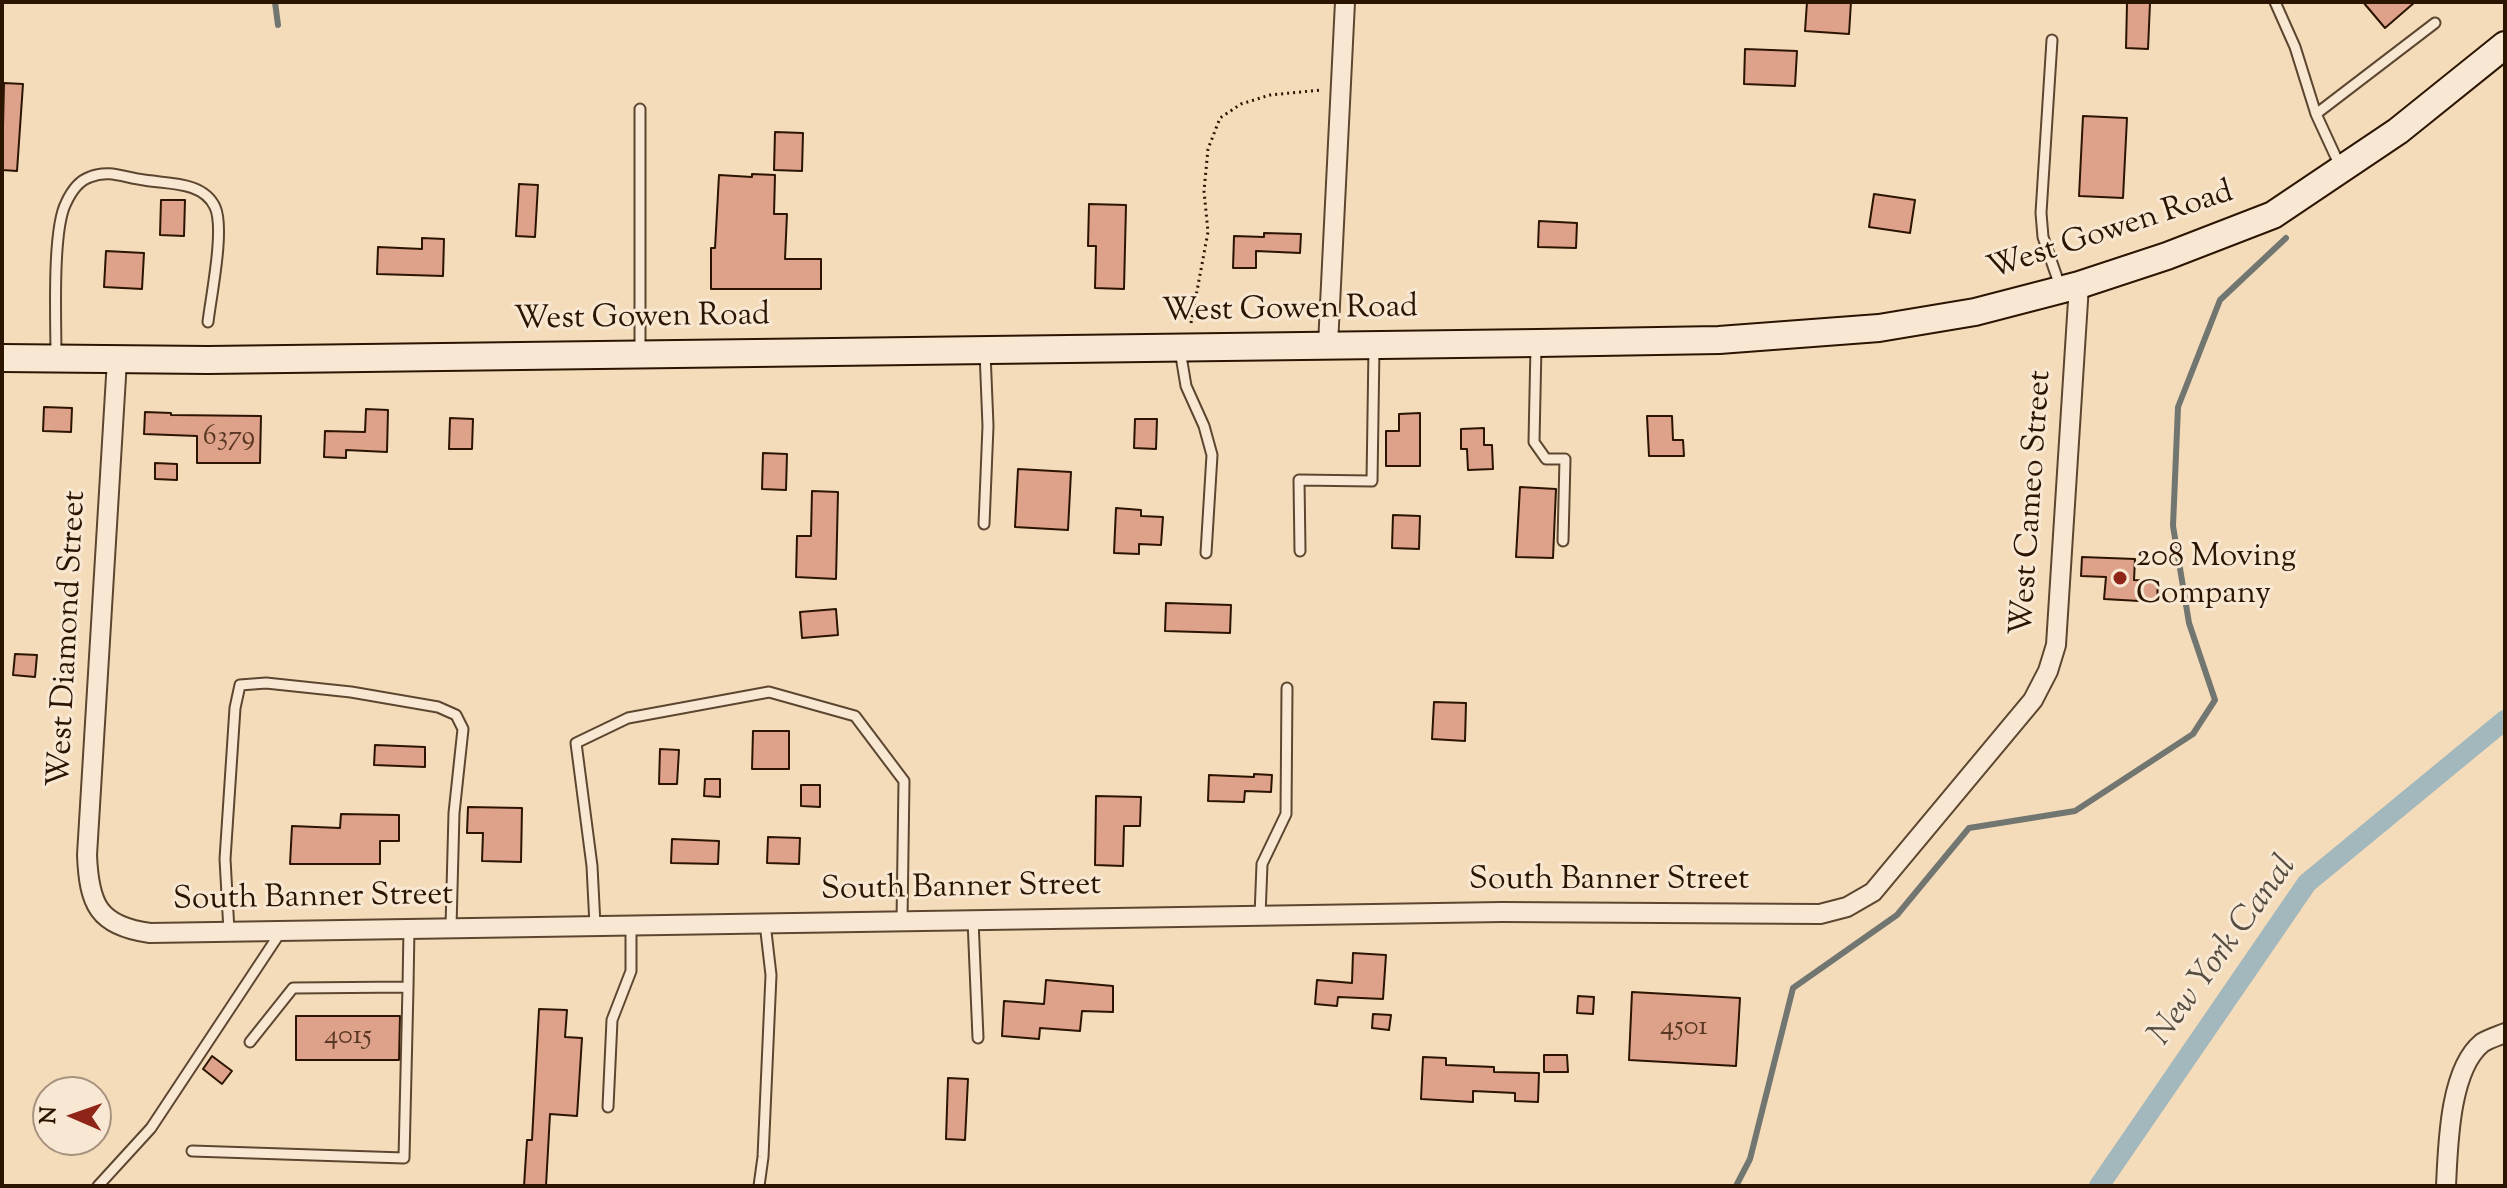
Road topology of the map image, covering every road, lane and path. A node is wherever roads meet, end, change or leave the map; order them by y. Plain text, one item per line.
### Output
1 (1345, 2) edge
2 (2275, 2) edge
3 (2435, 23) dead end
4 (2052, 40) dead end
5 (2505, 45) edge
6 (1340, 90) junction
7 (640, 109) dead end
8 (2316, 114) junction
9 (2343, 170) junction
10 (2070, 287) junction
11 (208, 322) dead end
12 (1537, 343) junction
13 (1328, 345) junction
14 (1374, 345) junction
15 (1184, 347) junction
16 (985, 349) junction
17 (640, 354) junction
18 (2, 358) edge
19 (56, 359) junction
20 (117, 360) junction
21 (984, 524) dead end
22 (1563, 541) dead end
23 (1300, 551) dead end
24 (1206, 553) dead end
25 (1287, 688) dead end
26 (1820, 914) joint
27 (1260, 916) junction
28 (106, 917) joint
29 (973, 920) junction
30 (902, 921) junction
31 (765, 923) junction
32 (595, 925) junction
33 (631, 925) junction
34 (451, 927) junction
35 (409, 928) junction
36 (281, 930) junction
37 (229, 931) junction
38 (408, 987) junction
39 (2505, 1033) edge
40 (978, 1038) dead end
41 (250, 1042) dead end
42 (608, 1107) dead end
43 (192, 1151) dead end
44 (98, 1186) edge
45 (759, 1186) edge
46 (2446, 1186) edge

1 - 6 street
2 - 8 lane
3 - 8 lane
4 - 10 lane
5 - 9 street, West Gowen Road
6 - 13 street
6 - 15 path
7 - 17 lane
8 - 9 lane
9 - 10 street, West Gowen Road
10 - 12 street, West Gowen Road
10 - 26 street, West Cameo Street
11 - 19 lane
12 - 14 street, West Gowen Road
12 - 22 lane
13 - 14 street, West Gowen Road
13 - 15 street, West Gowen Road
14 - 23 lane
15 - 16 street, West Gowen Road
15 - 24 lane
16 - 17 street, West Gowen Road
16 - 21 lane
17 - 20 street, West Gowen Road
18 - 19 street, West Gowen Road
19 - 20 street, West Gowen Road
20 - 28 street, West Diamond Street
25 - 27 lane
26 - 27 street, South Banner Street
27 - 29 street, South Banner Street
28 - 37 street, South Banner Street
29 - 30 street, South Banner Street
29 - 40 lane
30 - 31 street, South Banner Street
30 - 32 lane
31 - 33 street, South Banner Street
31 - 45 lane
32 - 33 street, South Banner Street
32 - 34 street, South Banner Street
33 - 42 lane
34 - 35 street, South Banner Street
34 - 37 lane
35 - 36 street, South Banner Street
35 - 38 lane
36 - 37 street, South Banner Street
36 - 44 lane
38 - 41 lane
38 - 43 lane
39 - 46 street

